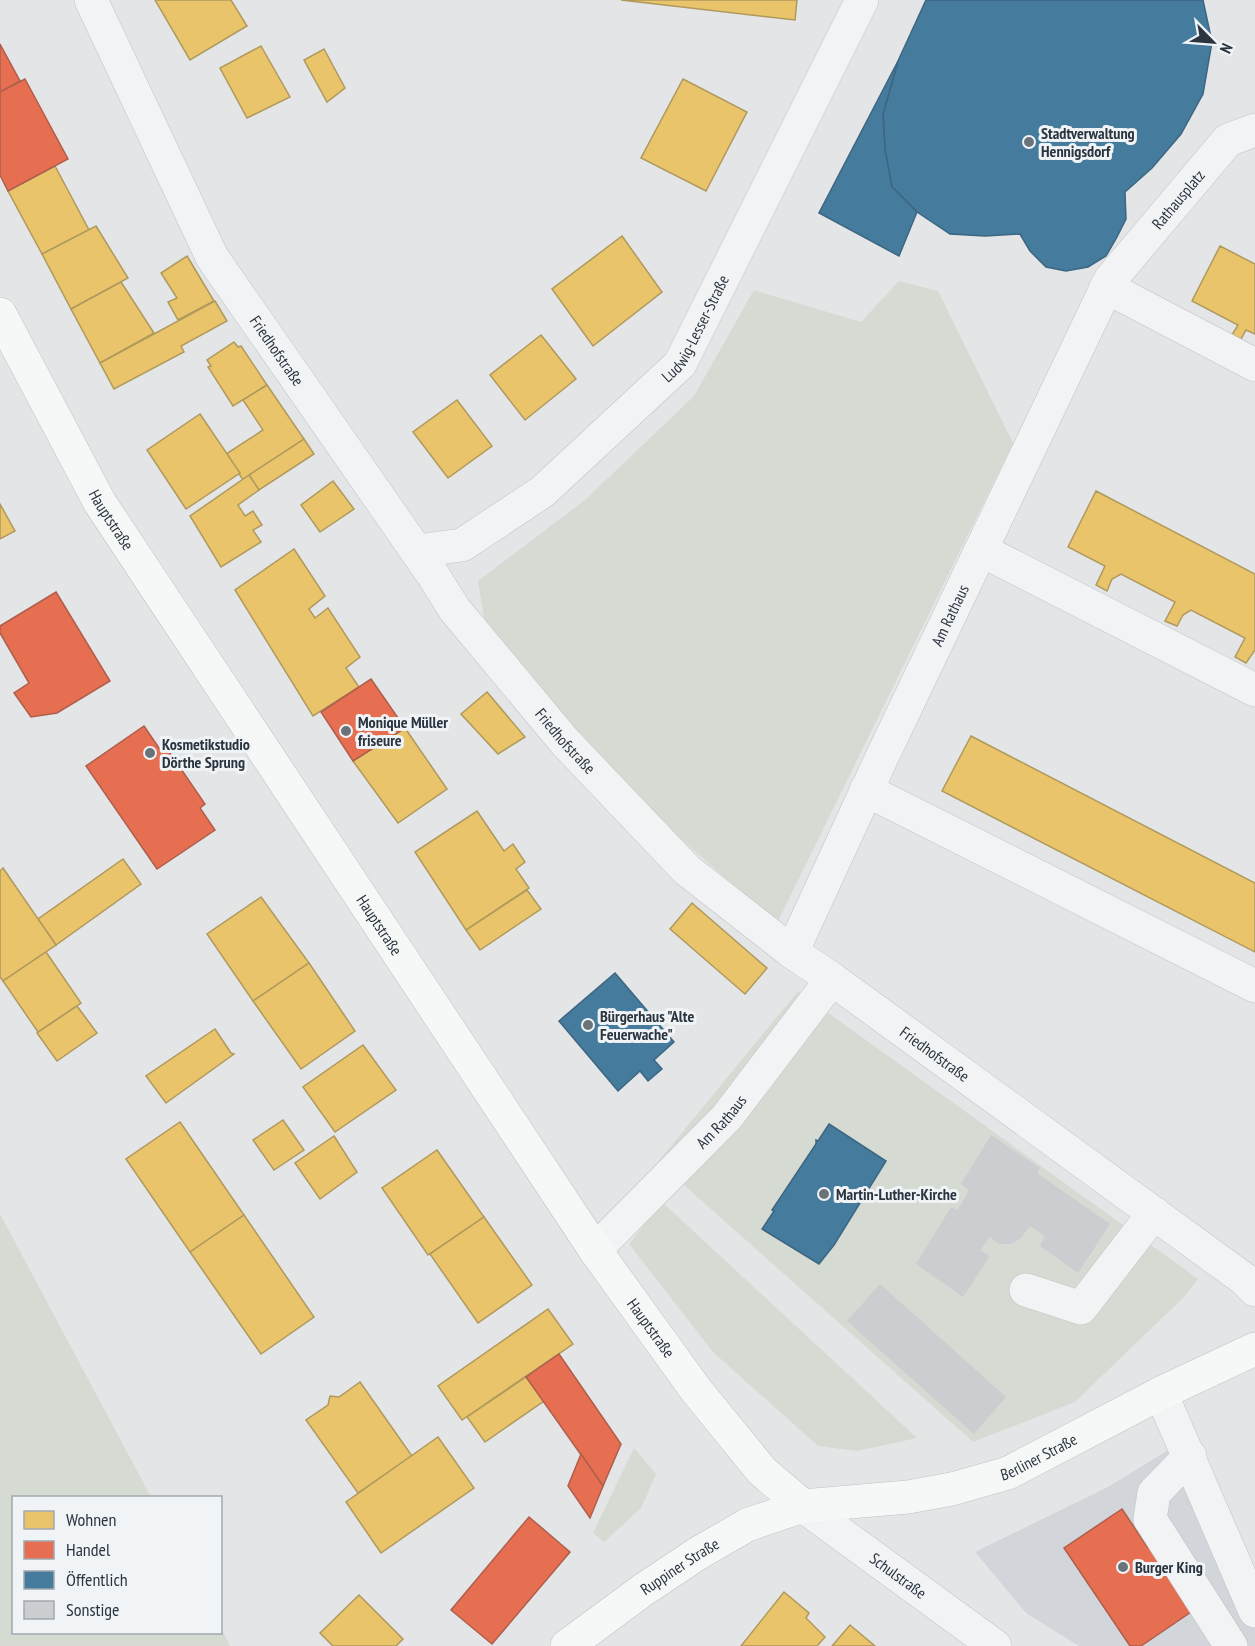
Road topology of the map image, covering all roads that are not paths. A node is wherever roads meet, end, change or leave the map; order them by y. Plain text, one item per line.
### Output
1 (91, 0) edge
2 (862, 0) edge
3 (1255, 130) edge
4 (1108, 283) junction
5 (0, 314) edge
6 (1255, 365) edge
7 (981, 550) junction
8 (417, 551) junction
9 (1255, 690) edge
10 (866, 790) junction
11 (792, 952) junction
12 (832, 979) junction
13 (1255, 986) edge
14 (1154, 1213) junction
15 (595, 1250) junction
16 (1252, 1277) edge
17 (1026, 1290) dead end
18 (1255, 1349) edge
19 (1161, 1394) junction
20 (1190, 1456) junction
21 (803, 1506) junction
22 (1255, 1611) edge
23 (567, 1646) edge
24 (995, 1646) edge
25 (1230, 1646) edge

1 - 8 street, Friedhofstraße
2 - 8 street, Ludwig-Lesser-Straße
3 - 4 street, Rathausplatz
4 - 6 street
4 - 7 street, Am Rathaus
5 - 15 main road, Hauptstraße
7 - 9 street
7 - 10 street, Am Rathaus
8 - 11 street, Friedhofstraße
10 - 11 street, Am Rathaus
10 - 13 street
11 - 12 street, Friedhofstraße
12 - 14 street, Friedhofstraße
12 - 15 street, Am Rathaus
14 - 16 street, Friedhofstraße
14 - 17 street
15 - 21 main road, Hauptstraße
18 - 19 main road, Berliner Straße
19 - 20 street
19 - 21 main road, Berliner Straße
20 - 22 street
20 - 25 street
21 - 23 main road, Ruppiner Straße
21 - 24 street, Schulstraße

